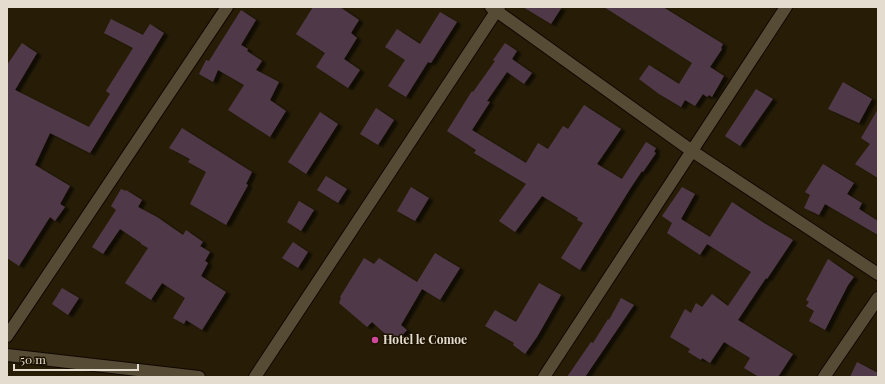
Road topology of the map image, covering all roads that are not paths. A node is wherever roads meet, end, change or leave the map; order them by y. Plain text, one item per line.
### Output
1 (227, 7) edge
2 (786, 7) edge
3 (496, 8) edge
4 (692, 151) junction
5 (878, 274) edge
6 (878, 298) edge
7 (7, 336) edge
8 (7, 354) edge
9 (199, 377) edge
10 (255, 377) edge
11 (544, 377) edge
12 (824, 377) edge

1 - 7 street
2 - 4 street
3 - 4 street
3 - 10 street
4 - 5 street
4 - 11 street
6 - 12 street
8 - 9 street

